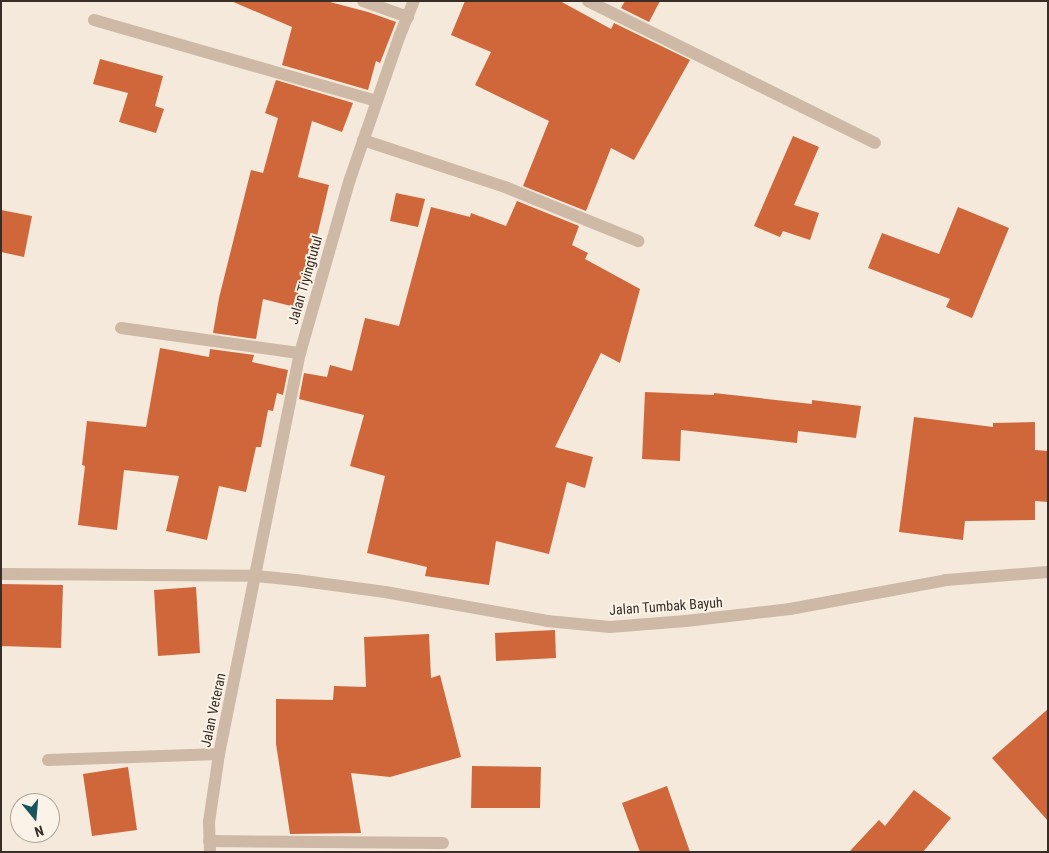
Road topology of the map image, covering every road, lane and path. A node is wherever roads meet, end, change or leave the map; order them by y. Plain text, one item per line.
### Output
1 (363, 1) edge
2 (414, 1) edge
3 (588, 1) edge
4 (408, 17) junction
5 (94, 20) dead end
6 (377, 101) junction
7 (364, 140) junction
8 (875, 143) dead end
9 (638, 241) dead end
10 (121, 328) dead end
11 (300, 353) junction
12 (1048, 572) edge
13 (1, 574) edge
14 (256, 576) junction
15 (219, 754) junction
16 (48, 760) dead end
17 (443, 843) dead end
18 (210, 847) edge

1 - 4 street
2 - 4 street, Jalan Tiyingtutul
3 - 8 street
4 - 6 street, Jalan Tiyingtutul
5 - 6 street
6 - 7 street, Jalan Tiyingtutul
7 - 9 street
7 - 11 street, Jalan Tiyingtutul
10 - 11 street
11 - 14 street, Jalan Tiyingtutul
12 - 14 street, Jalan Tumbak Bayuh
13 - 14 street, Jalan Tumbak Bayuh
14 - 15 street, Jalan Veteran
15 - 16 street
15 - 18 street, Jalan Veteran
17 - 18 street

